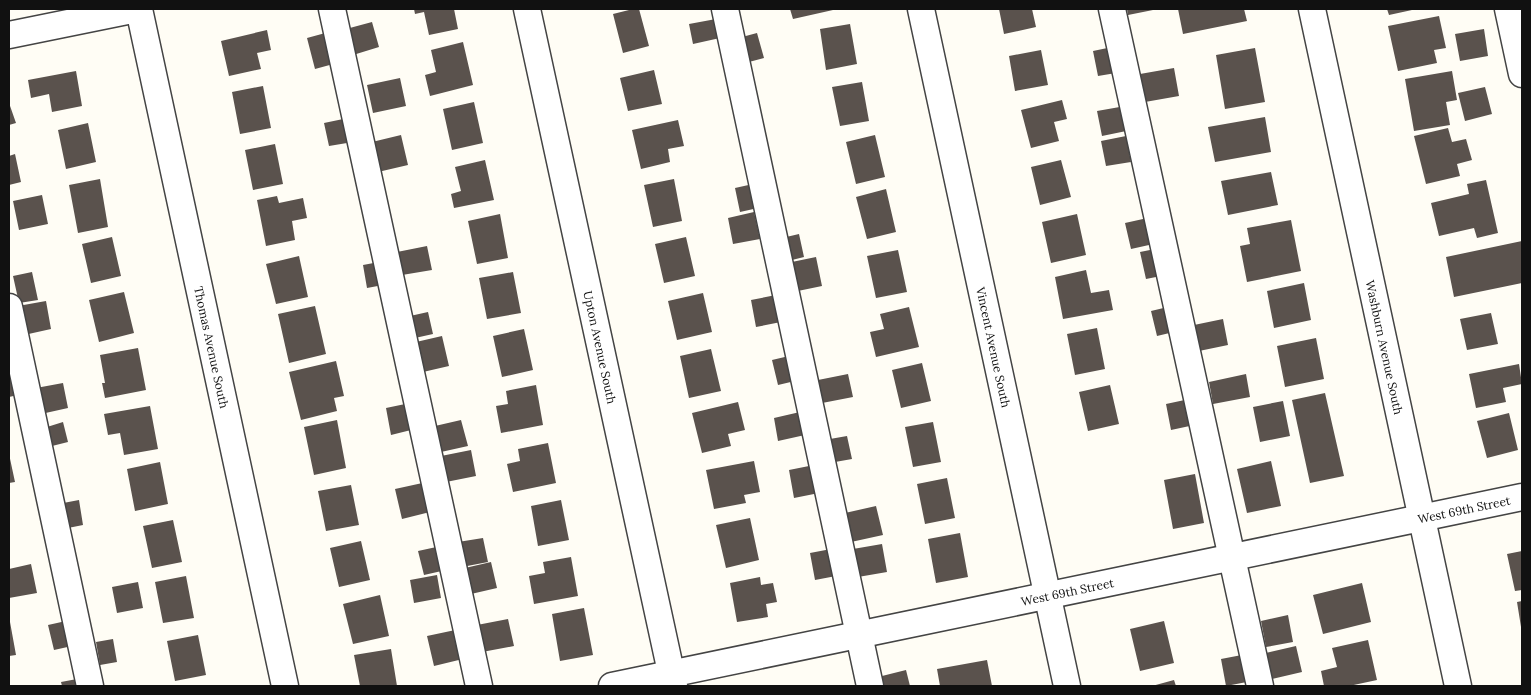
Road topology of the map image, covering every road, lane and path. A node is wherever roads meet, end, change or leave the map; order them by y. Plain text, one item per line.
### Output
1 (138, 9) edge
2 (332, 9) edge
3 (528, 9) edge
4 (724, 9) edge
5 (921, 9) edge
6 (1112, 9) edge
7 (1312, 9) edge
8 (1508, 9) edge
9 (9, 35) edge
10 (1522, 74) edge
11 (9, 307) edge
12 (1522, 497) edge
13 (1422, 517) junction
14 (1232, 558) junction
15 (1048, 595) junction
16 (860, 636) junction
17 (673, 680) edge
18 (90, 686) edge
19 (286, 686) edge
20 (479, 686) edge
21 (612, 686) edge
22 (870, 686) edge
23 (1067, 686) edge
24 (1260, 686) edge
25 (1458, 686) edge

1 - 9 street
1 - 19 street, Thomas Avenue South
2 - 20 street
3 - 17 street, Upton Avenue South
4 - 16 street
5 - 15 street, Vincent Avenue South
6 - 14 street
7 - 13 street, Washburn Avenue South
8 - 10 street
11 - 18 street
12 - 13 street, West 69th Street
13 - 14 street, West 69th Street
13 - 25 street, Washburn Avenue South
14 - 15 street, West 69th Street
14 - 24 street
15 - 16 street, West 69th Street
15 - 23 street, Vincent Avenue South
16 - 17 street, West 69th Street
16 - 22 street
17 - 21 street, West 69th Street

